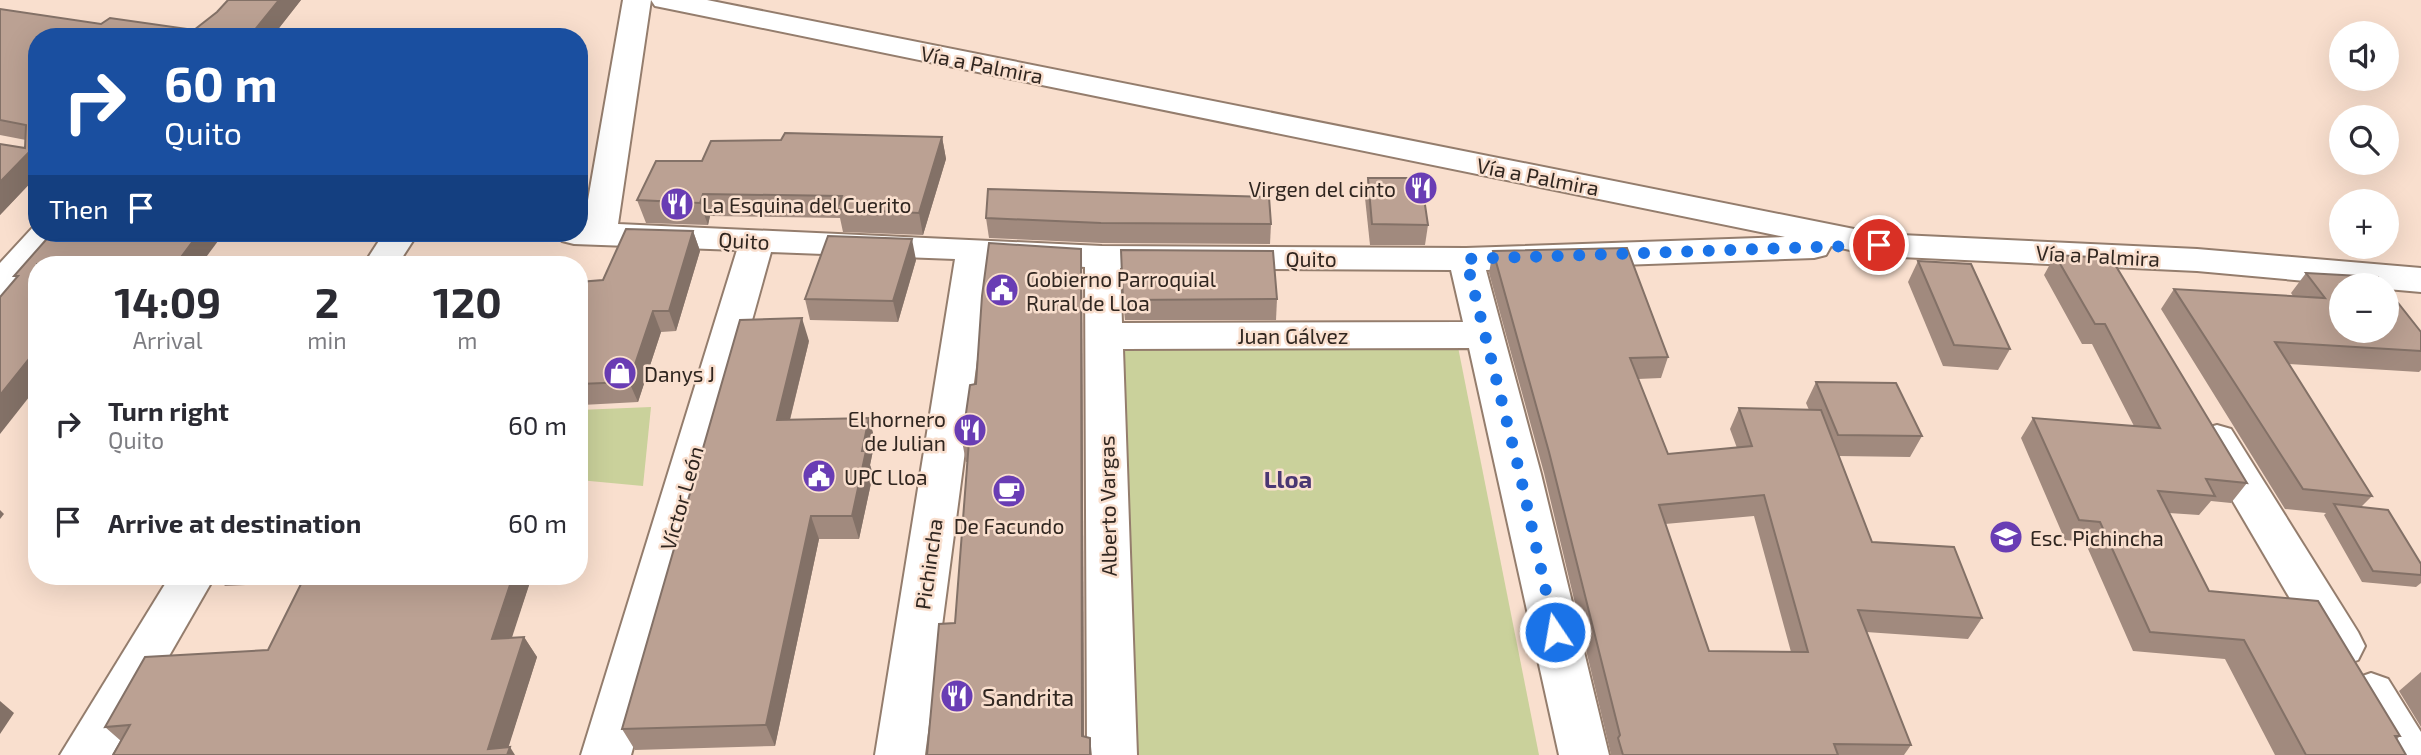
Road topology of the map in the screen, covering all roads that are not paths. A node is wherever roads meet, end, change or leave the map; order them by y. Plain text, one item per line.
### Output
1 (637, 0) edge
2 (665, 0) edge
3 (588, 228) edge
4 (588, 233) edge
5 (757, 241) junction
6 (39, 242) edge
7 (1879, 245) junction
8 (974, 249) junction
9 (2106, 255) junction
10 (1102, 257) junction
11 (1466, 259) junction
12 (2421, 279) edge
13 (0, 285) edge
14 (2128, 291) edge
15 (1483, 335) junction
16 (1104, 336) junction
17 (2199, 410) edge
18 (188, 585) edge
19 (85, 755) edge
20 (606, 755) edge
21 (900, 755) edge
22 (1112, 755) edge
23 (1584, 755) edge
24 (2408, 755) edge

1 - 3 street
2 - 7 street, Vía a Palmira
4 - 5 street, Quito
5 - 8 street, Quito
5 - 20 street, Víctor León
6 - 13 street
7 - 9 street, Vía a Palmira
7 - 11 street, Quito
8 - 10 street, Quito
8 - 21 street, Pichincha
9 - 12 street, Vía a Palmira
9 - 14 street
10 - 11 street, Quito
10 - 16 street, Alberto Vargas
11 - 15 street
15 - 16 street, Juan Gálvez
15 - 23 street
16 - 22 street, Alberto Vargas
17 - 24 street
18 - 19 street

